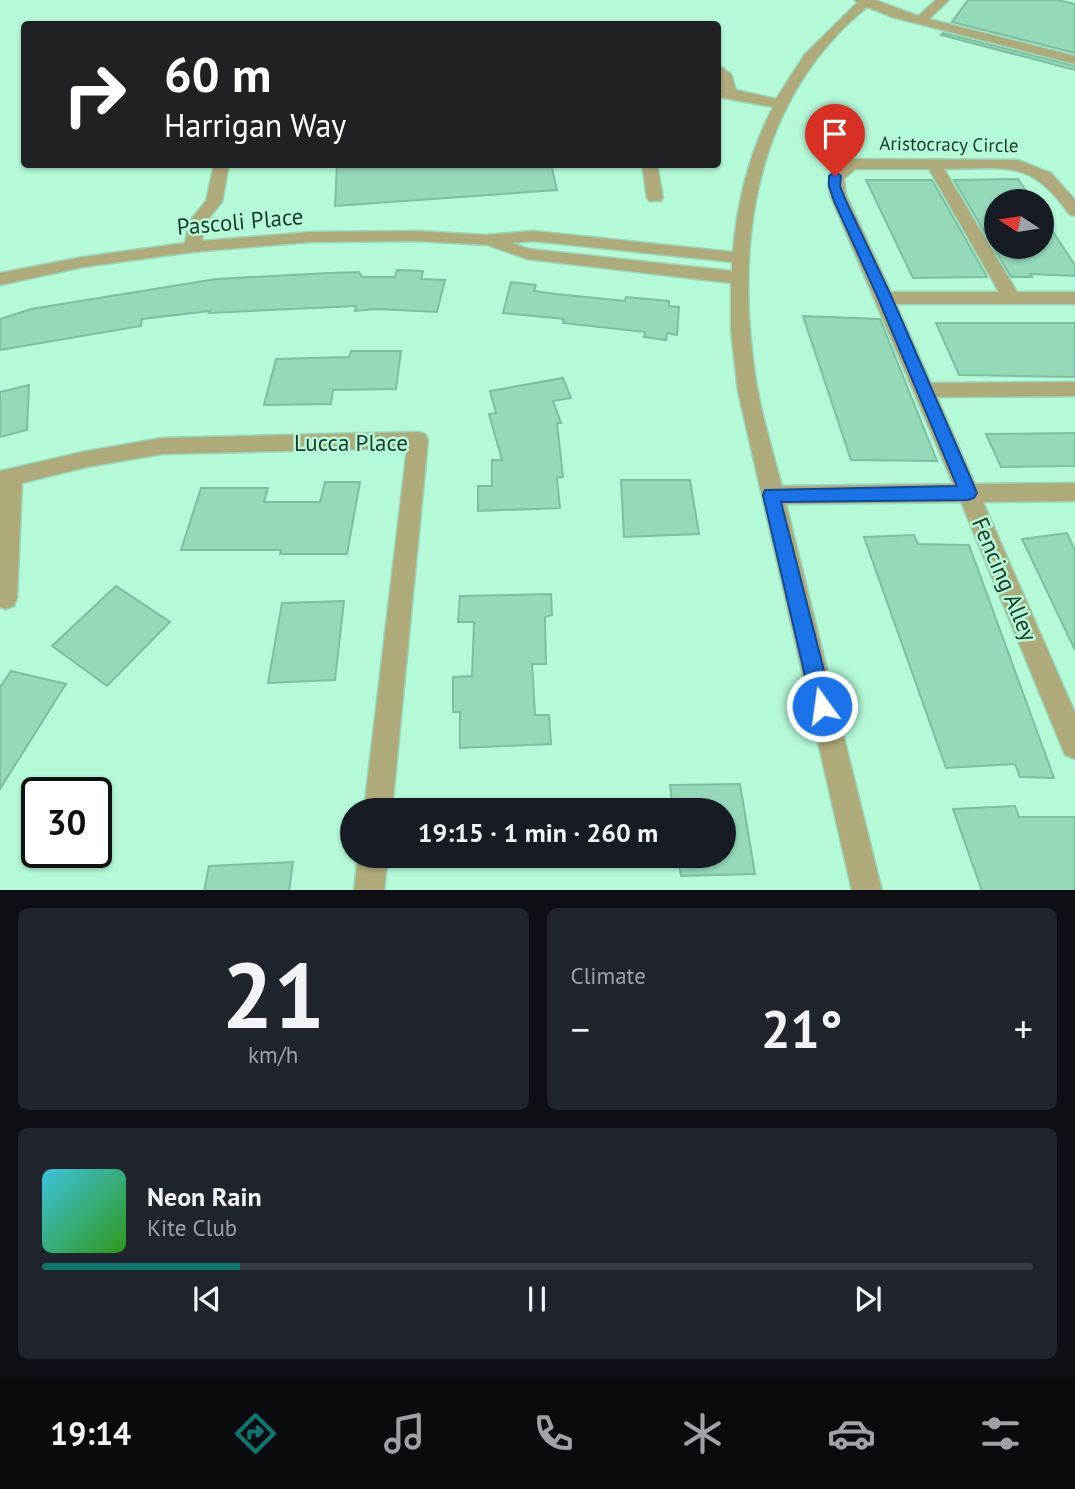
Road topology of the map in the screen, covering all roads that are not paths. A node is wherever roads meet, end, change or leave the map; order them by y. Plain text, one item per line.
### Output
1 (866, 0) edge
2 (943, 0) edge
3 (921, 20) junction
4 (1075, 60) edge
5 (721, 72) edge
6 (724, 93) edge
7 (779, 104) junction
8 (933, 163) junction
9 (221, 168) edge
10 (650, 168) edge
11 (655, 198) dead end
12 (1075, 211) edge
13 (193, 247) junction
14 (741, 268) junction
15 (0, 279) edge
16 (885, 298) junction
17 (1011, 298) junction
18 (1075, 298) edge
19 (1075, 389) edge
20 (925, 390) junction
21 (5, 479) edge
22 (1075, 492) edge
23 (968, 493) junction
24 (771, 495) junction
25 (5, 598) dead end
26 (1075, 745) edge
27 (379, 798) edge
28 (372, 868) edge
29 (369, 890) edge
30 (867, 890) edge

1 - 3 street
1 - 7 street
2 - 3 street
3 - 4 street
5 - 6 street
6 - 7 street
7 - 14 street
8 - 12 street, Aristocracy Circle
8 - 16 street, Aristocracy Circle
8 - 17 street
9 - 13 street
10 - 11 street
13 - 14 street, Pascoli Place
13 - 15 street, Pascoli Place
14 - 24 street
16 - 17 street
16 - 20 street, Fencing Alley
17 - 18 street
19 - 20 street
20 - 23 street, Fencing Alley
21 - 25 street
21 - 27 street, Lucca Place
22 - 23 street
23 - 24 street
23 - 26 street, Fencing Alley
24 - 30 street
28 - 29 street

